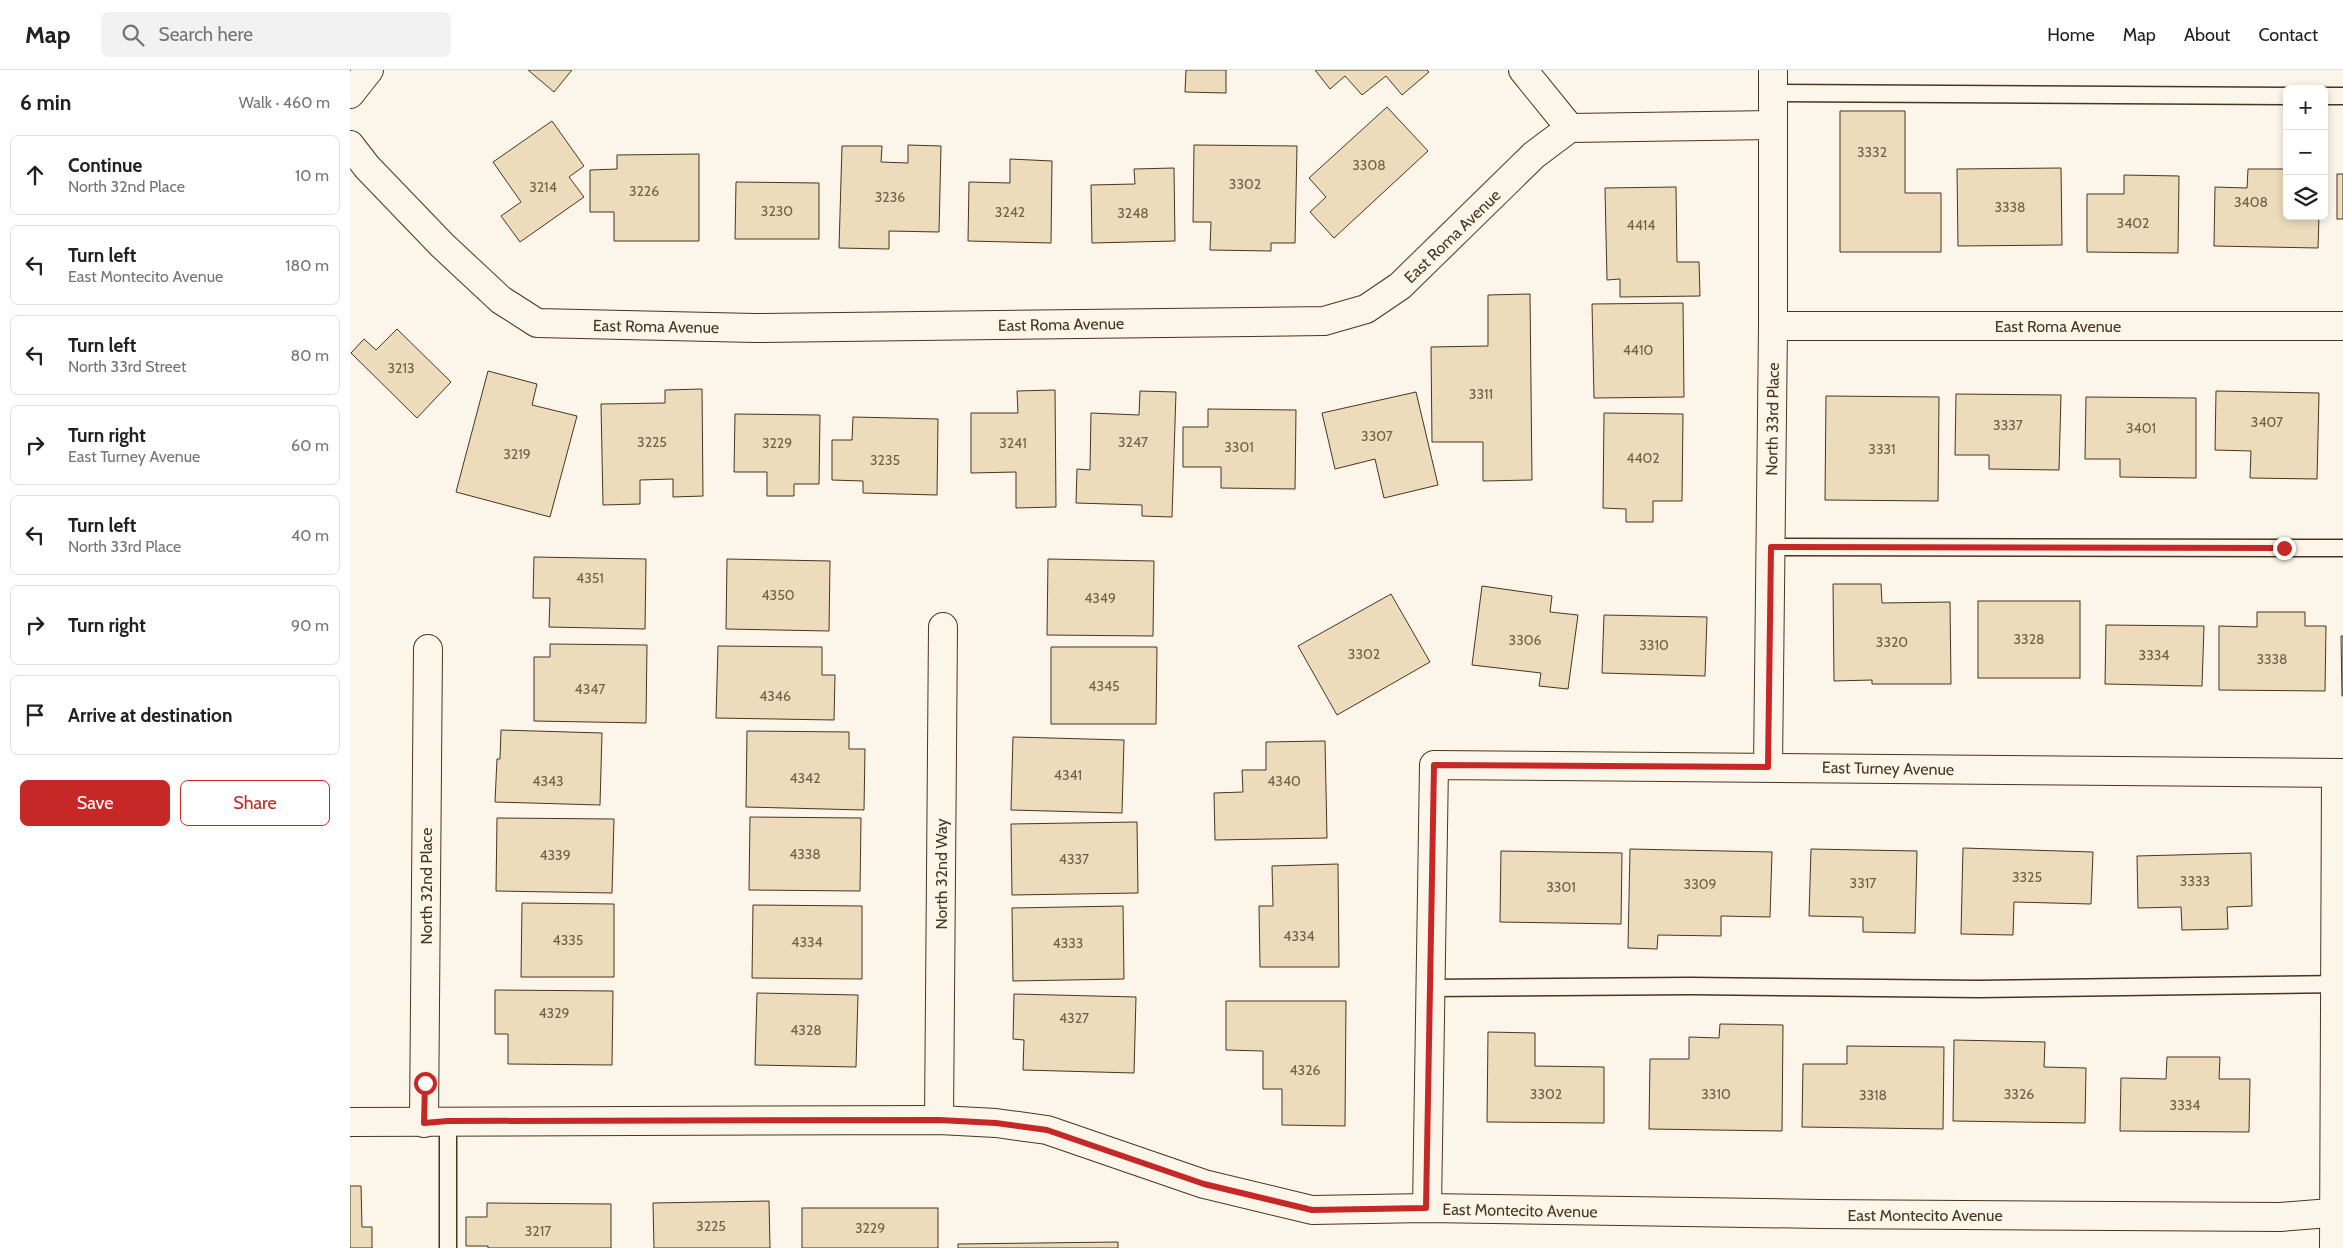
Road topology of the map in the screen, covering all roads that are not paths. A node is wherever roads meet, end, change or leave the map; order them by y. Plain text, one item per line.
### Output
1 (369, 70) edge
2 (1523, 70) edge
3 (1773, 82) edge
4 (350, 94) edge
5 (2283, 96) edge
6 (2328, 96) edge
7 (2343, 96) edge
8 (1774, 125) junction
9 (1570, 128) junction
10 (350, 145) edge
11 (1773, 326) junction
12 (2343, 326) edge
13 (1771, 547) junction
14 (2343, 548) edge
15 (943, 627) dead end
16 (428, 649) dead end
17 (1768, 767) junction
18 (2340, 773) edge
19 (2339, 984) edge
20 (1429, 988) junction
21 (939, 1120) junction
22 (350, 1122) edge
23 (436, 1122) junction
24 (1426, 1208) junction
25 (2339, 1212) edge
26 (448, 1248) edge
27 (2334, 1248) edge

1 - 4 street
2 - 9 street
3 - 5 lane
3 - 8 street, North 33rd Place
6 - 7 lane
8 - 9 street
8 - 11 street, North 33rd Place
9 - 10 street, East Roma Avenue
11 - 12 street, East Roma Avenue
11 - 13 street, North 33rd Place
13 - 14 lane
13 - 17 street, North 33rd Place
15 - 21 street, North 32nd Way
16 - 23 street, North 32nd Place
17 - 18 street, East Turney Avenue
17 - 20 street, East Turney Avenue
18 - 19 street
19 - 20 lane
19 - 25 street
20 - 24 street
21 - 23 street, East Montecito Avenue
21 - 24 street, East Montecito Avenue
22 - 23 street, East Montecito Avenue
23 - 26 lane
24 - 25 street, East Montecito Avenue
25 - 27 street

